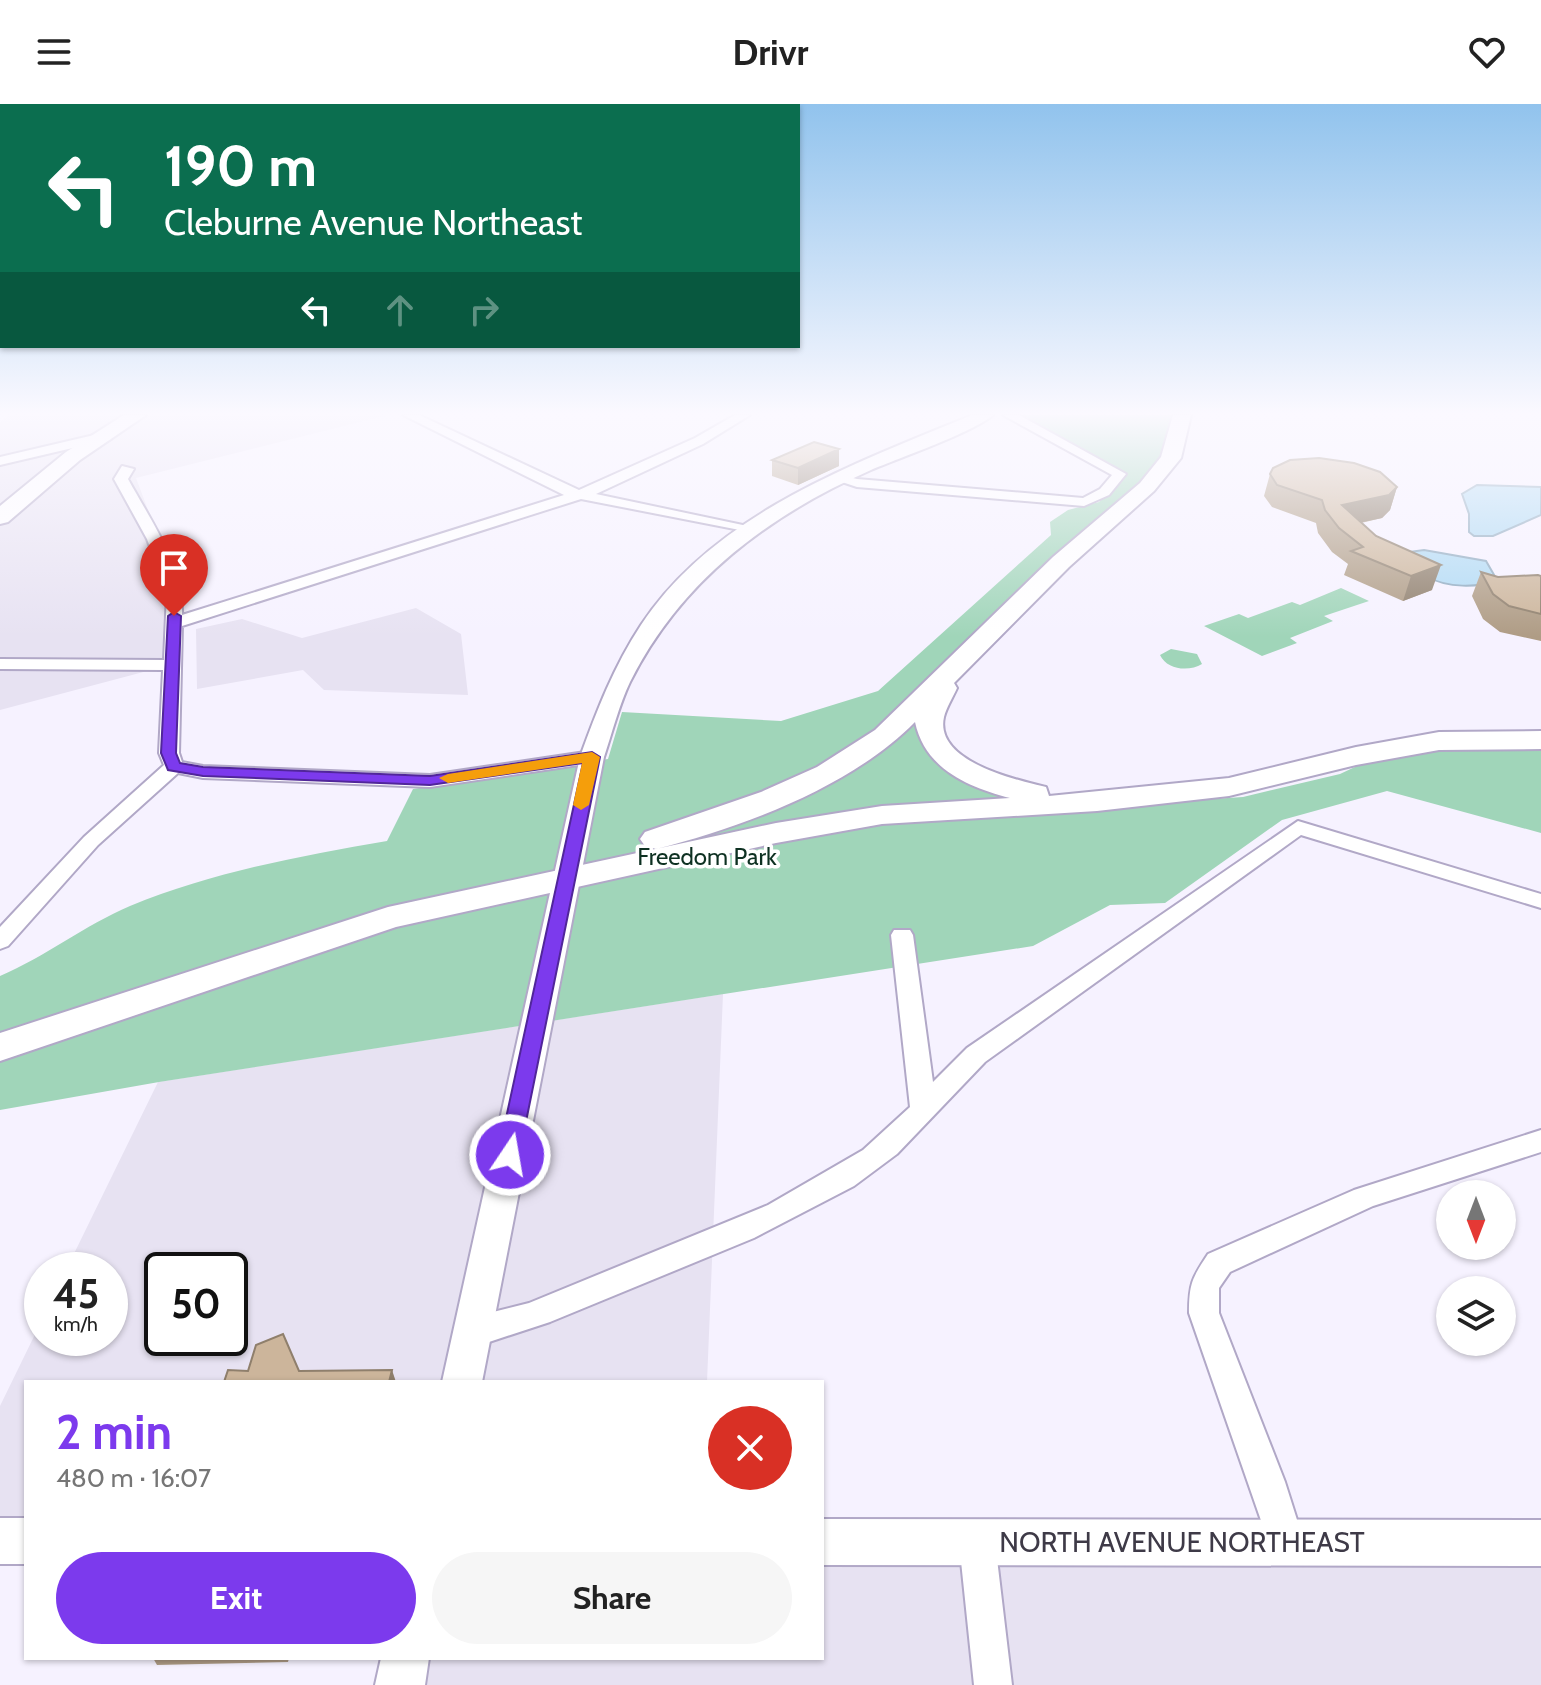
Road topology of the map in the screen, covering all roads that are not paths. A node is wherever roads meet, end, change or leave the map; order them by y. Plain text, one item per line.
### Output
1 (34, 489) edge
2 (126, 489) edge
3 (566, 489) edge
4 (589, 489) edge
5 (818, 489) edge
6 (926, 489) edge
7 (1105, 489) edge
8 (1142, 489) edge
9 (577, 494) junction
10 (0, 517) edge
11 (750, 528) junction
12 (174, 623) junction
13 (0, 664) edge
14 (172, 665) junction
15 (952, 673) junction
16 (1541, 740) edge
17 (592, 757) junction
18 (174, 766) junction
19 (1150, 797) junction
20 (569, 868) junction
21 (1541, 901) edge
22 (902, 935) dead end
23 (0, 941) edge
24 (0, 1023) edge
25 (0, 1047) edge
26 (923, 1109) junction
27 (1541, 1141) edge
28 (472, 1330) junction
29 (462, 1380) edge
30 (0, 1541) edge
31 (24, 1541) edge
32 (824, 1542) edge
33 (977, 1542) junction
34 (1286, 1542) junction
35 (1541, 1543) edge
36 (405, 1660) edge
37 (400, 1685) edge
38 (993, 1685) edge

1 - 10 highway
2 - 12 street
3 - 9 street
4 - 9 street
5 - 11 main road
6 - 7 street
8 - 15 highway
9 - 11 street
9 - 12 street
11 - 17 main road
12 - 14 street
13 - 14 street
14 - 18 street
15 - 19 highway
15 - 20 highway
16 - 19 highway
17 - 18 street
17 - 20 main road
18 - 23 street
19 - 20 highway
20 - 24 highway
20 - 25 highway
20 - 28 main road
21 - 26 street
22 - 26 street
26 - 28 street
27 - 34 street
28 - 29 main road
30 - 31 main road
32 - 33 main road, NORTH AVENUE NORTHEAST
33 - 34 main road, NORTH AVENUE NORTHEAST
33 - 38 street
34 - 35 main road, NORTH AVENUE NORTHEAST
36 - 37 main road

